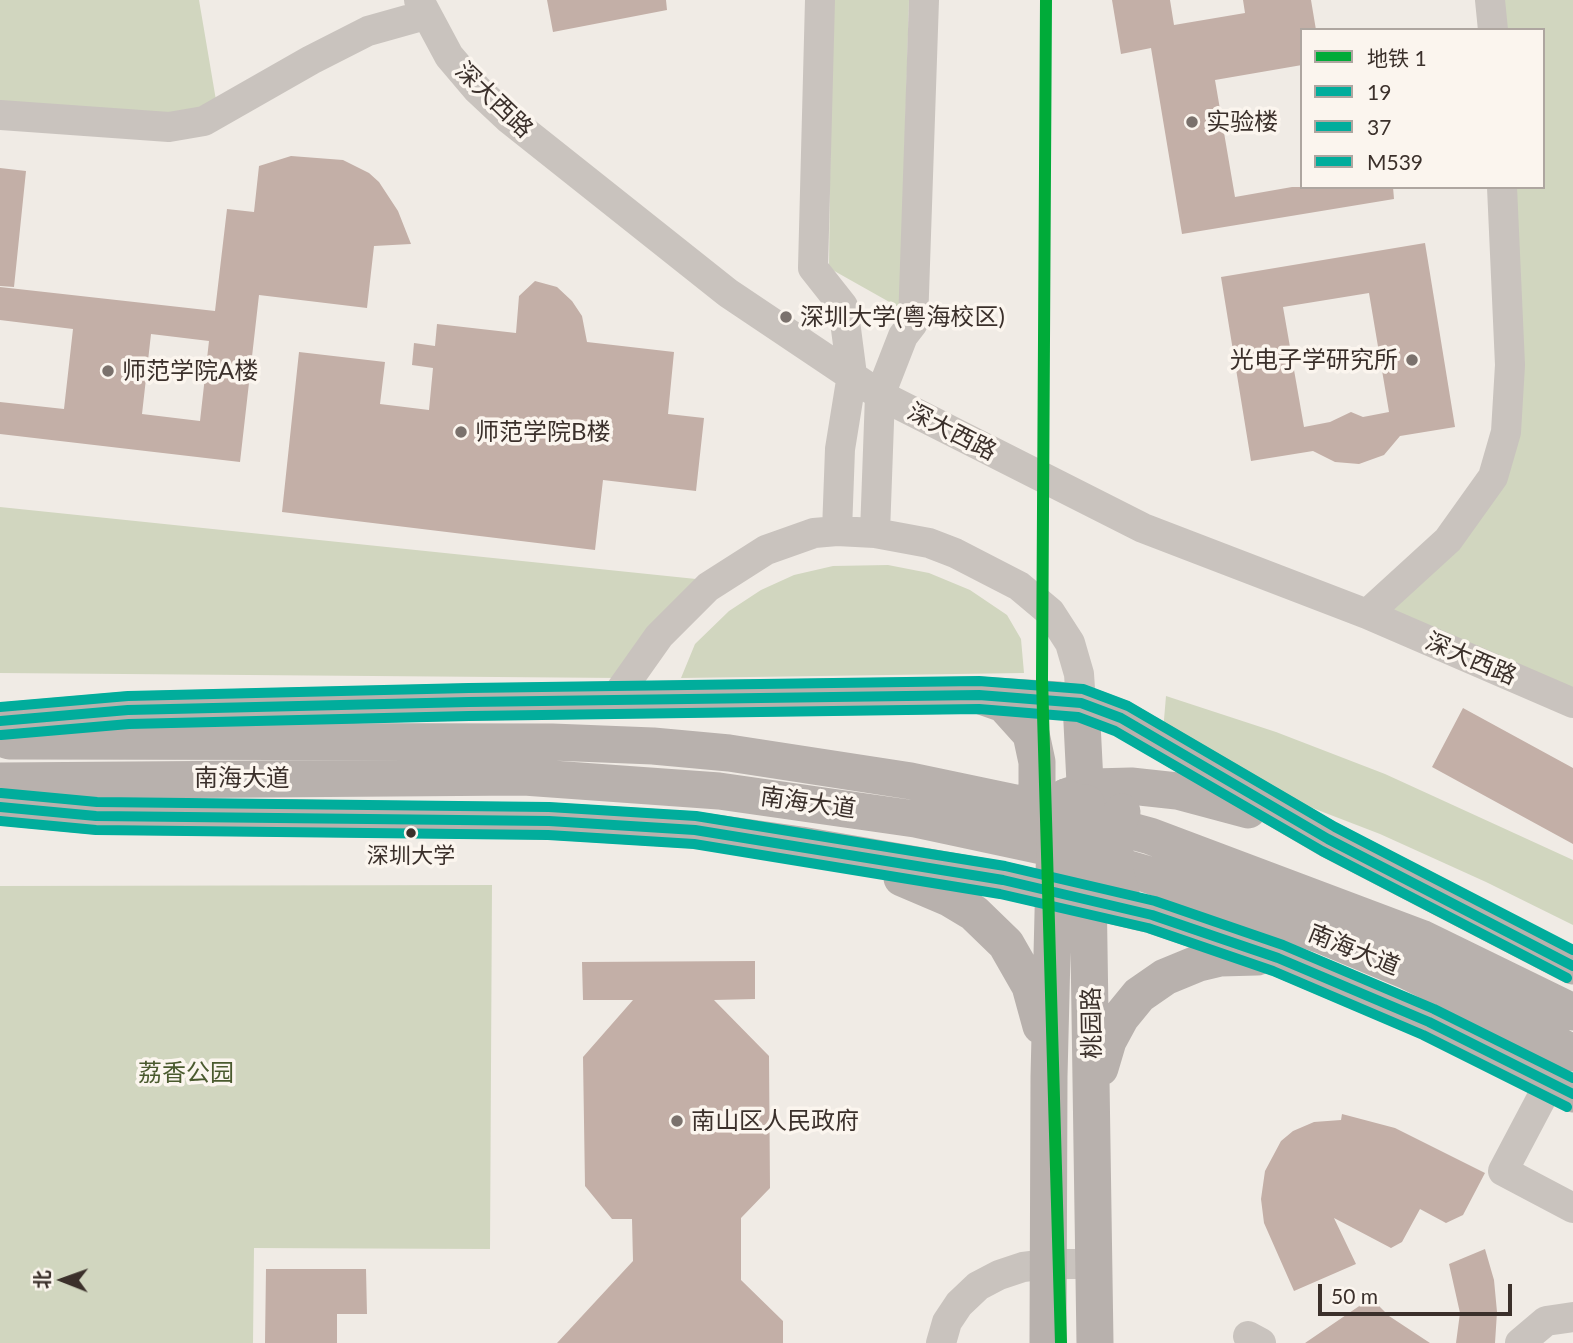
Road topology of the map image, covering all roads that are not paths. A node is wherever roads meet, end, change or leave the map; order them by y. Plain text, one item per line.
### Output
1 (820, 0) edge
2 (924, 0) edge
3 (1490, 0) edge
4 (422, 7) edge
5 (1493, 28) edge
6 (0, 115) edge
7 (1503, 189) edge
8 (852, 374) junction
9 (880, 395) junction
10 (837, 531) junction
11 (875, 533) junction
12 (1367, 614) junction
13 (979, 695) junction
14 (613, 701) junction
15 (1081, 703) junction
16 (1573, 703) edge
17 (0, 721) edge
18 (0, 741) edge
19 (0, 781) edge
20 (1177, 791) junction
21 (1069, 795) junction
22 (0, 807) edge
23 (1328, 839) junction
24 (801, 845) junction
25 (1062, 883) junction
26 (1278, 958) junction
27 (1573, 967) edge
28 (1573, 1012) edge
29 (1573, 1053) edge
30 (1049, 1077) junction
31 (1562, 1088) edge
32 (1093, 1104) junction
33 (1573, 1208) edge
34 (1048, 1264) junction
35 (1094, 1264) junction
36 (1573, 1317) edge
37 (941, 1343) edge
38 (1048, 1343) edge
39 (1095, 1343) edge
40 (1520, 1343) edge

1 - 8 street
2 - 9 street
3 - 5 street
4 - 6 street
4 - 8 street, 深大西路
7 - 12 street
8 - 9 street, 深大西路
8 - 10 street
9 - 11 street
9 - 12 street, 深大西路
10 - 11 street
10 - 14 street
11 - 15 street
12 - 16 street, 深大西路
13 - 14 main road
13 - 15 main road
13 - 21 main road
14 - 17 main road
15 - 21 main road
15 - 23 main road
18 - 28 main road, 南海大道
19 - 29 main road, 南海大道
20 - 21 main road
20 - 23 main road
20 - 25 main road, bridge
21 - 25 main road, bridge
22 - 24 main road
23 - 27 main road
24 - 25 main road
24 - 30 main road
25 - 26 main road
25 - 30 main road, 桃园路
25 - 32 main road, 桃园路
26 - 31 main road
26 - 32 main road
30 - 34 main road, 桃园路
31 - 33 street
32 - 35 main road, 桃园路
34 - 35 street
34 - 37 street
34 - 38 main road, 桃园路
35 - 39 main road, 桃园路
36 - 40 street

